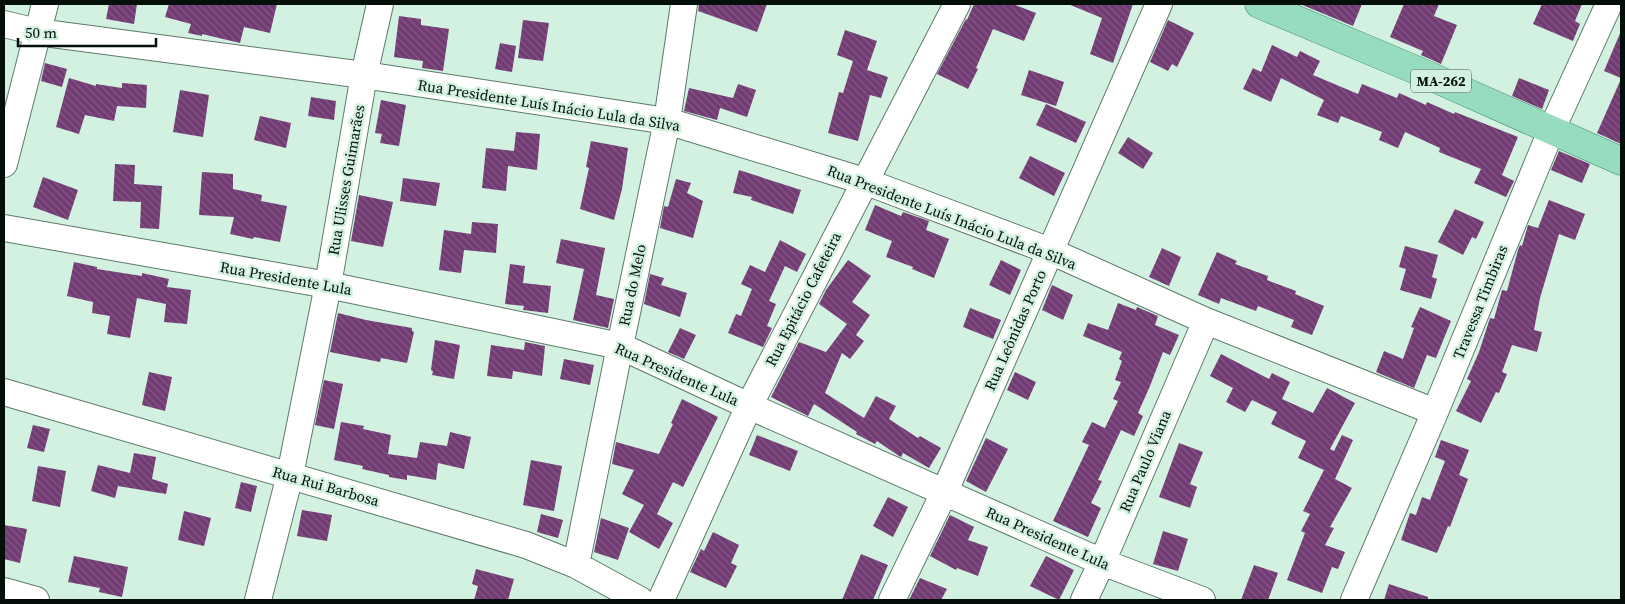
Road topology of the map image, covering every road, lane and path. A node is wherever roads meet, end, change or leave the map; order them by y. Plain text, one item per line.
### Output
1 (45, 4) edge
2 (380, 4) edge
3 (684, 4) edge
4 (957, 4) edge
5 (1159, 4) edge
6 (1259, 4) edge
7 (1609, 4) edge
8 (4, 24) edge
9 (37, 32) junction
10 (364, 75) junction
11 (666, 121) junction
12 (1551, 131) junction
13 (1621, 161) edge
14 (4, 164) edge
15 (864, 181) junction
16 (4, 228) edge
17 (1050, 251) junction
18 (328, 285) junction
19 (1206, 321) junction
20 (620, 346) junction
21 (4, 392) edge
22 (749, 406) junction
23 (1435, 412) junction
24 (290, 476) junction
25 (944, 493) junction
26 (1102, 562) junction
27 (576, 566) junction
28 (4, 591) edge
29 (36, 600) edge
30 (258, 600) edge
31 (640, 600) edge
32 (661, 600) edge
33 (892, 600) edge
34 (1084, 600) edge
35 (1202, 600) edge
36 (1354, 600) edge

1 - 9 street
2 - 10 street, Rua Ulisses Guimarães
3 - 11 street, Rua do Melo
4 - 15 street, Rua Epitácio Cafeteira
5 - 17 street, Rua Leônidas Porto
6 - 12 main road, MA-262
7 - 12 street, Travessa Timbiras
8 - 9 street, Rua Presidente Luís Inácio Lula da Silva
9 - 10 street, Rua Presidente Luís Inácio Lula da Silva
9 - 14 street
10 - 11 street, Rua Presidente Luís Inácio Lula da Silva
10 - 18 street, Rua Ulisses Guimarães
11 - 15 street, Rua Presidente Luís Inácio Lula da Silva
11 - 20 street, Rua do Melo
12 - 13 main road, MA-262
12 - 23 street, Travessa Timbiras
15 - 17 street, Rua Presidente Luís Inácio Lula da Silva
15 - 22 street, Rua Epitácio Cafeteira
16 - 18 street, Rua Presidente Lula
17 - 19 street, Rua Presidente Luís Inácio Lula da Silva
17 - 25 street, Rua Leônidas Porto
18 - 20 street, Rua Presidente Lula
18 - 24 street, Rua Ulisses Guimarães
19 - 23 street, Rua Presidente Luís Inácio Lula da Silva
19 - 26 street, Rua Paulo Viana
20 - 22 street, Rua Presidente Lula
20 - 27 street, Rua do Melo
21 - 24 street, Rua Rui Barbosa
22 - 25 street, Rua Presidente Lula
22 - 32 street, Rua Epitácio Cafeteira
23 - 36 street, Travessa Timbiras
24 - 27 street, Rua Rui Barbosa
24 - 30 street, Rua Ulisses Guimarães
25 - 26 street, Rua Presidente Lula
25 - 33 street, Rua Leônidas Porto
26 - 34 street, Rua Paulo Viana
26 - 35 street, Rua Presidente Lula
27 - 31 street, Rua Rui Barbosa
28 - 29 street

